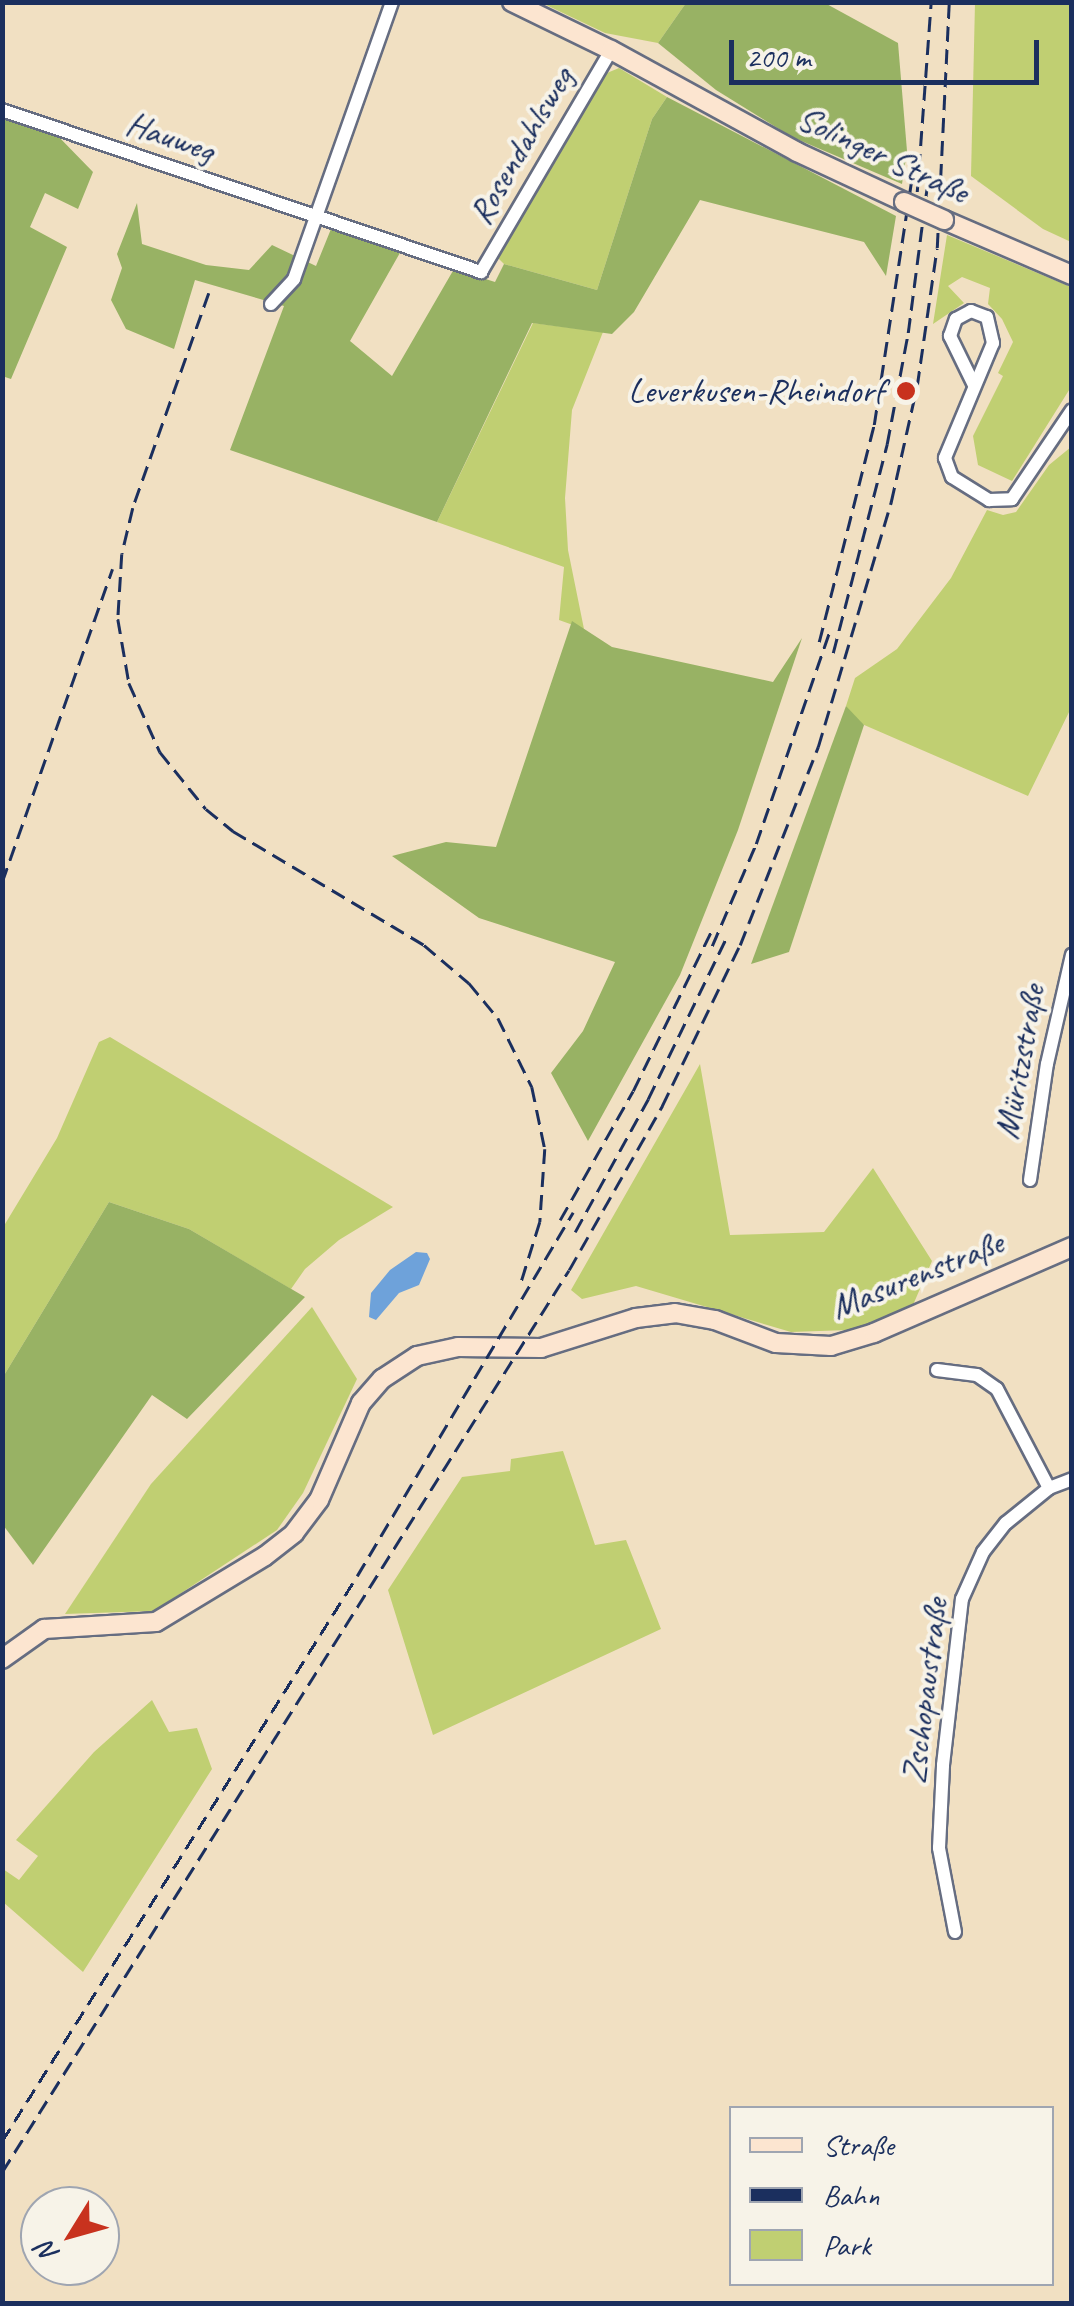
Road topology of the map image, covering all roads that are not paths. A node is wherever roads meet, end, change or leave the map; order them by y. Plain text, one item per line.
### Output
1 (392, 2) edge
2 (512, 2) edge
3 (611, 50) junction
4 (2, 110) edge
5 (317, 220) junction
6 (482, 272) joint
7 (1072, 275) edge
8 (271, 304) dead end
9 (974, 386) junction
10 (1072, 410) edge
11 (1072, 956) edge
12 (1030, 1180) dead end
13 (1072, 1246) edge
14 (938, 1370) dead end
15 (1072, 1479) edge
16 (1049, 1488) junction
17 (2, 1659) edge
18 (954, 1932) dead end

1 - 5 street
2 - 3 main road, Solinger Straße
3 - 6 street, Rosendahlsweg
3 - 7 main road, Solinger Straße, bridge
4 - 5 street, Hauweg
5 - 6 street, Hauweg
5 - 8 street
9 - 9 street
9 - 10 street
11 - 12 street, Müritzstraße
13 - 17 main road, Masurenstraße
14 - 16 street
15 - 16 street, Zschopaustraße
16 - 18 street, Zschopaustraße

